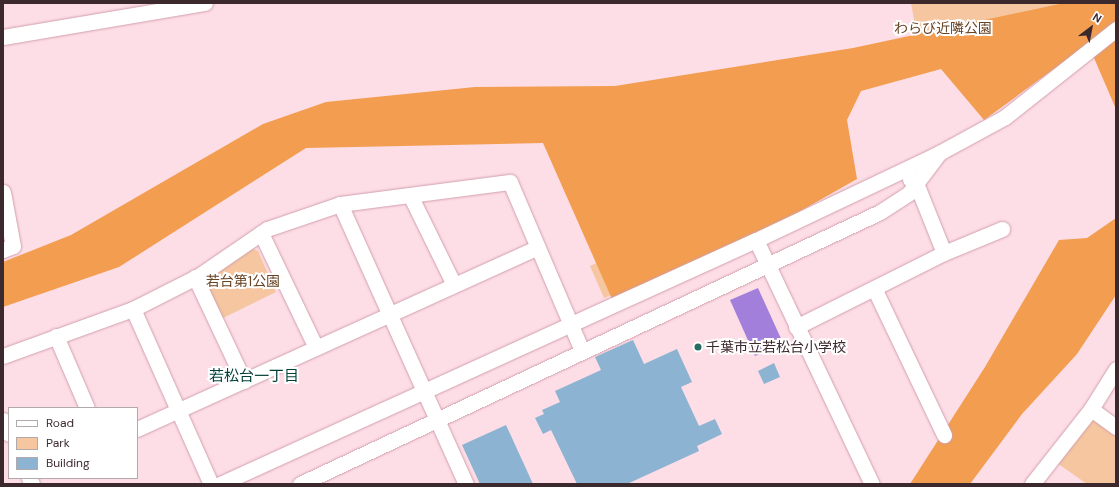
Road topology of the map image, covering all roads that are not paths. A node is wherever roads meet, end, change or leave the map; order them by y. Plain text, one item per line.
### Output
1 (205, 3) edge
2 (1116, 29) edge
3 (3, 37) edge
4 (939, 154) junction
5 (900, 172) junction
6 (916, 183) junction
7 (3, 192) edge
8 (410, 195) junction
9 (340, 204) junction
10 (1002, 229) dead end
11 (262, 233) junction
12 (756, 240) junction
13 (538, 247) junction
14 (3, 250) edge
15 (944, 253) junction
16 (766, 265) junction
17 (195, 277) junction
18 (454, 285) junction
19 (874, 288) junction
20 (133, 309) junction
21 (389, 314) junction
22 (571, 324) junction
23 (796, 327) junction
24 (56, 336) junction
25 (316, 348) junction
26 (582, 351) junction
27 (3, 356) edge
28 (1116, 369) edge
29 (244, 381) junction
30 (423, 391) junction
31 (87, 407) edge
32 (1091, 409) junction
33 (178, 411) junction
34 (436, 419) junction
35 (3, 420) edge
36 (1116, 427) edge
37 (138, 429) edge
38 (8, 432) edge
39 (944, 435) dead end
40 (211, 484) edge
41 (220, 484) edge
42 (300, 484) edge
43 (466, 484) edge
44 (872, 484) edge
45 (1032, 484) edge

1 - 3 street
2 - 4 street
4 - 5 street
4 - 6 street
5 - 6 street
5 - 12 street
6 - 15 street
6 - 16 street
7 - 14 street
8 - 9 street
8 - 13 street
8 - 18 street
9 - 11 street
9 - 21 street
10 - 15 street
11 - 17 street
11 - 25 street
12 - 16 street
12 - 22 street
13 - 18 street
13 - 22 street
15 - 19 street
16 - 23 street
16 - 26 street
17 - 20 street
17 - 29 street
18 - 21 street
19 - 23 street
19 - 39 street
20 - 24 street
20 - 33 street
21 - 25 street
21 - 30 street
22 - 26 street
22 - 30 street
23 - 44 street
24 - 27 street
24 - 31 street
25 - 29 street
26 - 34 street
28 - 32 street
29 - 33 street
30 - 34 street
30 - 41 street
32 - 36 street
32 - 45 street
33 - 37 street
33 - 40 street
34 - 42 street
34 - 43 street
35 - 38 street

